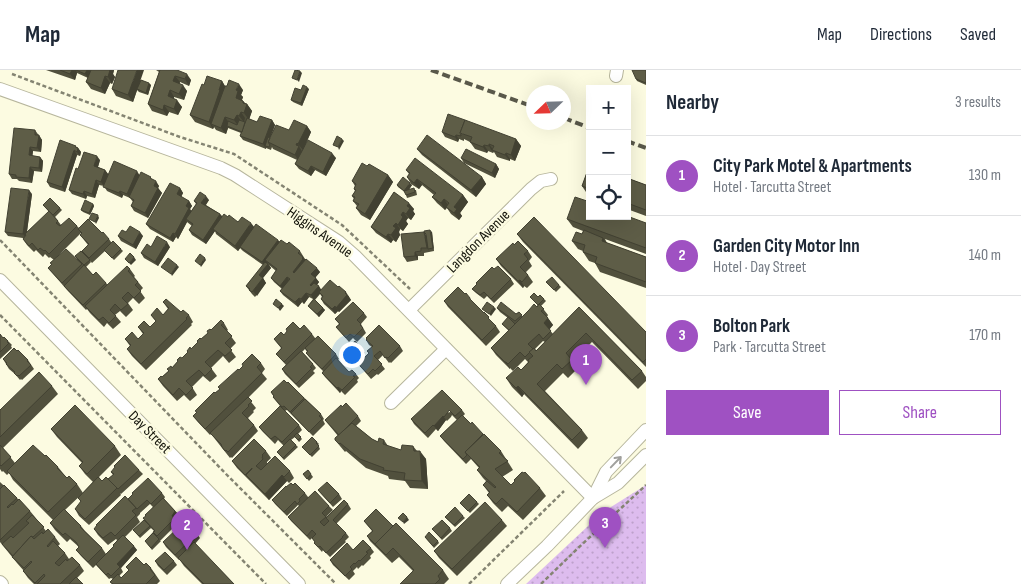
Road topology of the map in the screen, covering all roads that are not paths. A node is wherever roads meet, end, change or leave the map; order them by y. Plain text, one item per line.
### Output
1 (0, 89) edge
2 (551, 179) dead end
3 (0, 280) edge
4 (409, 310) junction
5 (446, 349) junction
6 (391, 403) dead end
7 (646, 430) edge
8 (630, 448) junction
9 (644, 457) edge
10 (593, 498) junction
11 (299, 584) edge
12 (507, 584) edge

1 - 4 street, Higgins Avenue
2 - 4 street, Langdon Avenue
3 - 11 street, Day Street
4 - 5 street, Higgins Avenue
5 - 6 street
5 - 10 street, Higgins Avenue
7 - 8 street
8 - 9 street
10 -> 8 street
9 - 10 street
10 - 12 street

